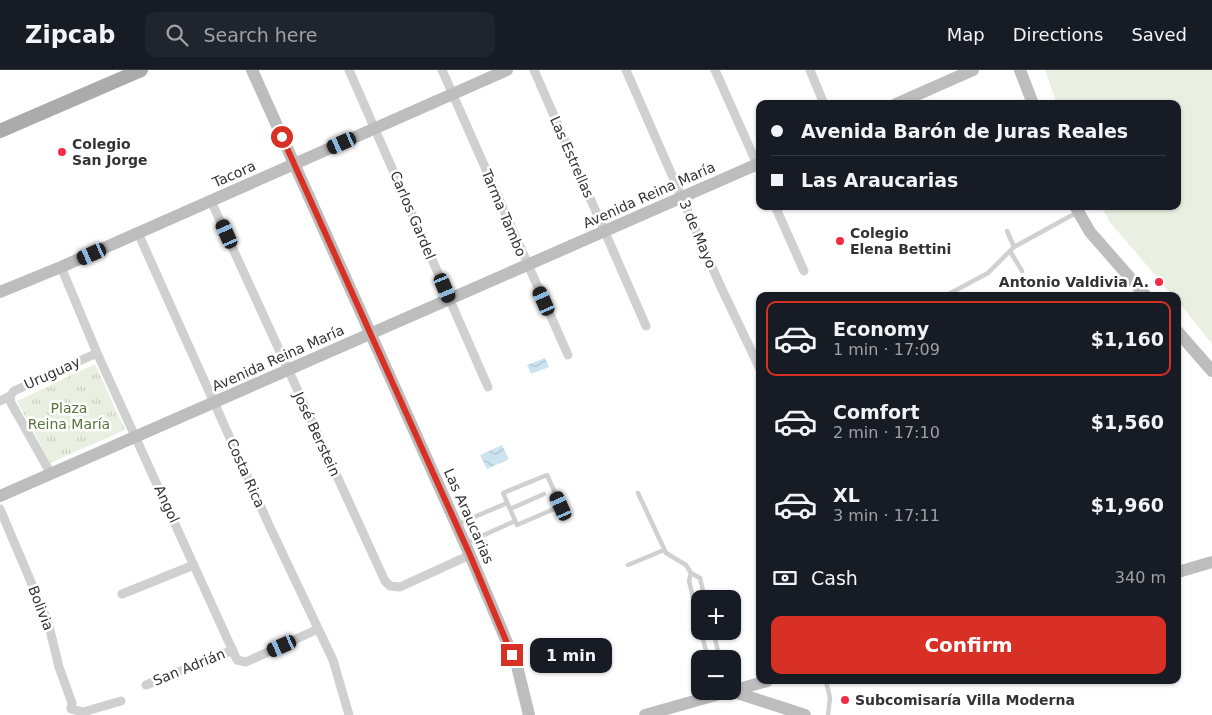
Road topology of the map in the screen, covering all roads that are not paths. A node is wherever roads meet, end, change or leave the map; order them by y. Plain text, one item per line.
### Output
1 (141, 70) edge
2 (252, 70) edge
3 (350, 70) edge
4 (442, 70) edge
5 (507, 70) edge
6 (534, 70) edge
7 (626, 70) edge
8 (715, 70) edge
9 (810, 70) edge
10 (973, 70) edge
11 (1020, 70) edge
12 (453, 94) junction
13 (822, 100) edge
14 (905, 100) edge
15 (1031, 100) edge
16 (376, 128) junction
17 (0, 131) edge
18 (756, 159) edge
19 (294, 164) junction
20 (756, 167) edge
21 (682, 197) junction
22 (211, 201) junction
23 (777, 210) edge
24 (1074, 210) edge
25 (1077, 210) edge
26 (604, 231) junction
27 (1007, 231) dead end
28 (138, 233) junction
29 (1014, 247) junction
30 (1010, 251) junction
31 (527, 265) junction
32 (61, 267) junction
33 (804, 271) dead end
34 (1022, 271) dead end
35 (0, 292) edge
36 (952, 292) edge
37 (1142, 292) edge
38 (450, 299) junction
39 (646, 326) dead end
40 (370, 334) junction
41 (1181, 336) edge
42 (97, 353) junction
43 (568, 356) dead end
44 (756, 360) edge
45 (288, 370) junction
46 (1212, 372) edge
47 (488, 387) dead end
48 (10, 396) junction
49 (0, 401) edge
50 (214, 402) junction
51 (136, 436) junction
52 (51, 474) junction
53 (638, 493) dead end
54 (544, 494) dead end
55 (0, 496) edge
56 (507, 503) junction
57 (0, 509) edge
58 (510, 509) junction
59 (515, 521) junction
60 (456, 524) junction
61 (465, 543) junction
62 (664, 550) junction
63 (470, 555) junction
64 (1212, 562) edge
65 (194, 564) junction
66 (628, 565) dead end
67 (1181, 571) edge
68 (692, 574) junction
69 (691, 590) edge
70 (703, 590) edge
71 (122, 594) dead end
72 (318, 629) junction
73 (233, 650) junction
74 (146, 684) dead end
75 (757, 684) edge
76 (768, 684) edge
77 (827, 684) edge
78 (741, 688) edge
79 (741, 696) edge
80 (698, 700) edge
81 (121, 701) dead end
82 (775, 705) junction
83 (68, 712) edge
84 (349, 715) edge
85 (529, 715) edge
86 (645, 715) edge
87 (805, 715) edge
88 (828, 715) edge

1 - 17 main road
2 - 19 street, Las Araucarias
3 - 16 street, Carlos Gardel
4 - 12 street, Tarma Tambo
5 - 12 street, Tacora
6 - 26 street, Las Estrellas
7 - 21 street, 3 de Mayo
8 - 18 street
9 - 13 street
10 - 14 street
11 - 15 street
12 - 16 street, Tacora
12 - 31 street, Tarma Tambo
16 - 19 street, Tacora
16 - 38 street, Carlos Gardel
19 - 22 street, Tacora
19 - 40 street, Las Araucarias
20 - 21 street, Avenida Reina María
21 - 26 street, Avenida Reina María
21 - 44 street, 3 de Mayo
22 - 28 street, Tacora
22 - 45 street, José Berstein
23 - 33 street
24 - 29 lane
25 - 37 street
26 - 31 street, Avenida Reina María
26 - 39 street, Las Estrellas
27 - 29 lane
28 - 32 street, Tacora
28 - 50 street, Costa Rica
29 - 30 lane
30 - 34 lane
30 - 36 lane
31 - 38 street, Avenida Reina María
31 - 43 street, Tarma Tambo
32 - 35 street, Tacora
32 - 42 street, Angol
38 - 40 street, Avenida Reina María
38 - 47 street, Carlos Gardel
40 - 45 street, Avenida Reina María
40 - 60 street, Las Araucarias
41 - 46 street
42 - 48 street, Uruguay
42 - 51 street, Angol
45 - 50 street, Avenida Reina María
45 - 63 street, José Berstein
48 - 49 street, Uruguay
48 - 52 street
50 - 51 street, Avenida Reina María
50 - 72 street, Costa Rica
51 - 52 street, Avenida Reina María
51 - 65 street, Angol
52 - 55 street, Avenida Reina María
53 - 62 lane
54 - 58 lane
56 - 58 lane
56 - 59 lane
56 - 60 lane
57 - 83 street, Bolivia
58 - 59 lane
59 - 61 lane
60 - 61 street, Las Araucarias
61 - 63 street, Las Araucarias
62 - 66 lane
62 - 68 lane
63 - 85 street, Las Araucarias
64 - 67 street
65 - 71 street
65 - 73 street, Angol
68 - 69 lane
68 - 70 lane
72 - 73 street
72 - 84 street, Costa Rica
73 - 74 street, San Adrián
75 - 78 street
76 - 82 street
77 - 88 lane
79 - 82 street
80 - 86 street
81 - 83 street
82 - 87 street

